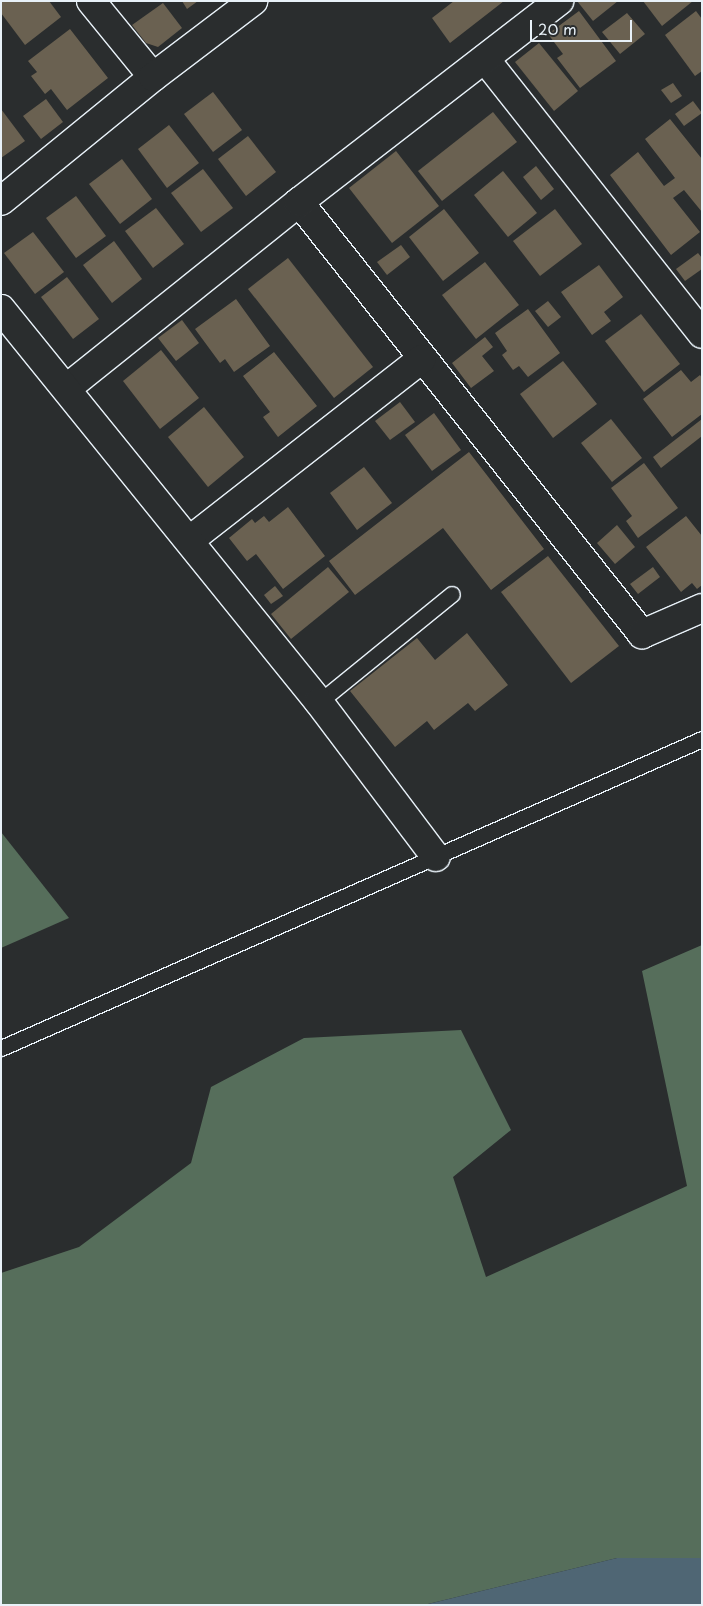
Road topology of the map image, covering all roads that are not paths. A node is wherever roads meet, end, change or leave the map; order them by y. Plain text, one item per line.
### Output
1 (91, 1) edge
2 (253, 1) edge
3 (559, 1) edge
4 (485, 59) junction
5 (153, 77) junction
6 (1, 201) edge
7 (299, 202) junction
8 (1, 309) edge
9 (702, 334) edge
10 (422, 358) junction
11 (67, 388) junction
12 (190, 540) junction
13 (452, 594) dead end
14 (702, 608) edge
15 (320, 702) junction
16 (702, 739) edge
17 (436, 857) junction
18 (1, 1048) edge

1 - 5 street
2 - 5 street
3 - 4 street
4 - 7 street
4 - 9 street
5 - 6 street
7 - 10 street
7 - 11 street
8 - 11 street
10 - 12 street
10 - 14 street
11 - 12 street
12 - 15 street
13 - 15 lane
15 - 17 street
16 - 17 lane
17 - 18 lane

